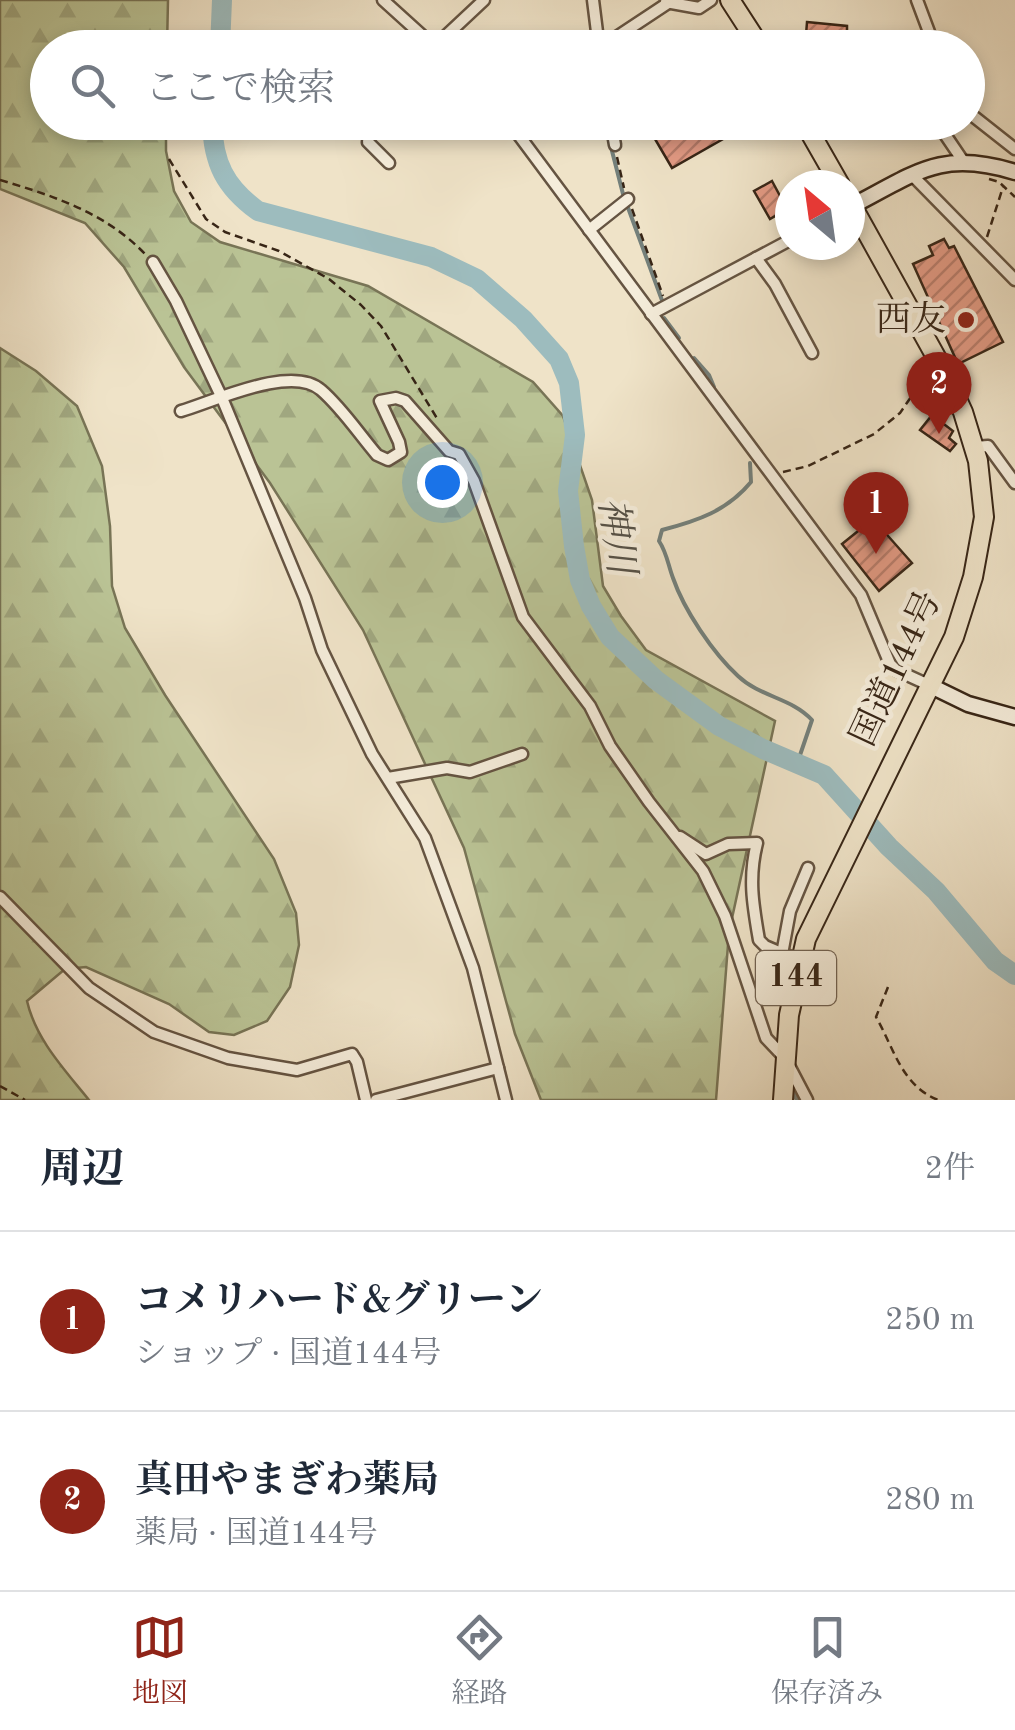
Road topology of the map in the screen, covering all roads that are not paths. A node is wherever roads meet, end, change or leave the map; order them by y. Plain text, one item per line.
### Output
1 (383, 0) edge
2 (484, 0) edge
3 (594, 0) edge
4 (711, 0) edge
5 (730, 0) edge
6 (917, 0) edge
7 (666, 2) edge
8 (414, 30) edge
9 (447, 30) edge
10 (597, 30) edge
11 (625, 30) edge
12 (750, 30) edge
13 (928, 30) edge
14 (985, 125) edge
15 (368, 140) edge
16 (522, 140) edge
17 (614, 140) edge
18 (814, 140) edge
19 (949, 140) edge
20 (615, 145) road end
21 (1015, 149) edge
22 (963, 160) junction
23 (390, 163) dead end
24 (831, 170) edge
25 (1015, 172) edge
26 (912, 175) junction
27 (865, 198) edge
28 (626, 201) road end
29 (589, 230) junction
30 (865, 230) edge
31 (775, 248) edge
32 (756, 258) junction
33 (153, 262) road end
34 (1015, 280) edge
35 (651, 314) junction
36 (812, 353) dead end
37 (222, 398) junction
38 (181, 411) dead end
39 (974, 447) junction
40 (1015, 482) edge
41 (931, 686) junction
42 (1015, 717) edge
43 (522, 754) dead end
44 (388, 778) junction
45 (671, 831) junction
46 (808, 868) dead end
47 (0, 897) edge
48 (791, 958) junction
49 (785, 1058) junction
50 (498, 1068) junction
51 (366, 1100) edge
52 (376, 1100) edge
53 (506, 1100) edge
54 (782, 1100) edge
55 (808, 1100) edge

1 - 8 street
2 - 9 street
3 - 10 street
4 - 7 street
5 - 12 highway
6 - 13 street
7 - 11 street
14 - 21 street
15 - 23 street
16 - 29 street
17 - 20 street
18 - 24 highway
19 - 22 street
22 - 25 street
22 - 26 street
26 - 27 street
26 - 34 street
28 - 29 street
29 - 35 street
30 - 39 highway, 国道144号 / 144
31 - 32 street
32 - 35 street
32 - 36 street
33 - 37 street
35 - 41 street
37 - 38 street
37 - 44 street
37 - 45 street
39 - 40 street
39 - 41 highway, 国道144号 / 144
41 - 42 street
41 - 48 highway, 国道144号 / 144
43 - 44 street
44 - 50 street
45 - 48 street
45 - 49 street
46 - 48 street
47 - 51 street
48 - 49 highway, 144
49 - 54 highway, 144
49 - 55 street
50 - 52 street
50 - 53 street

